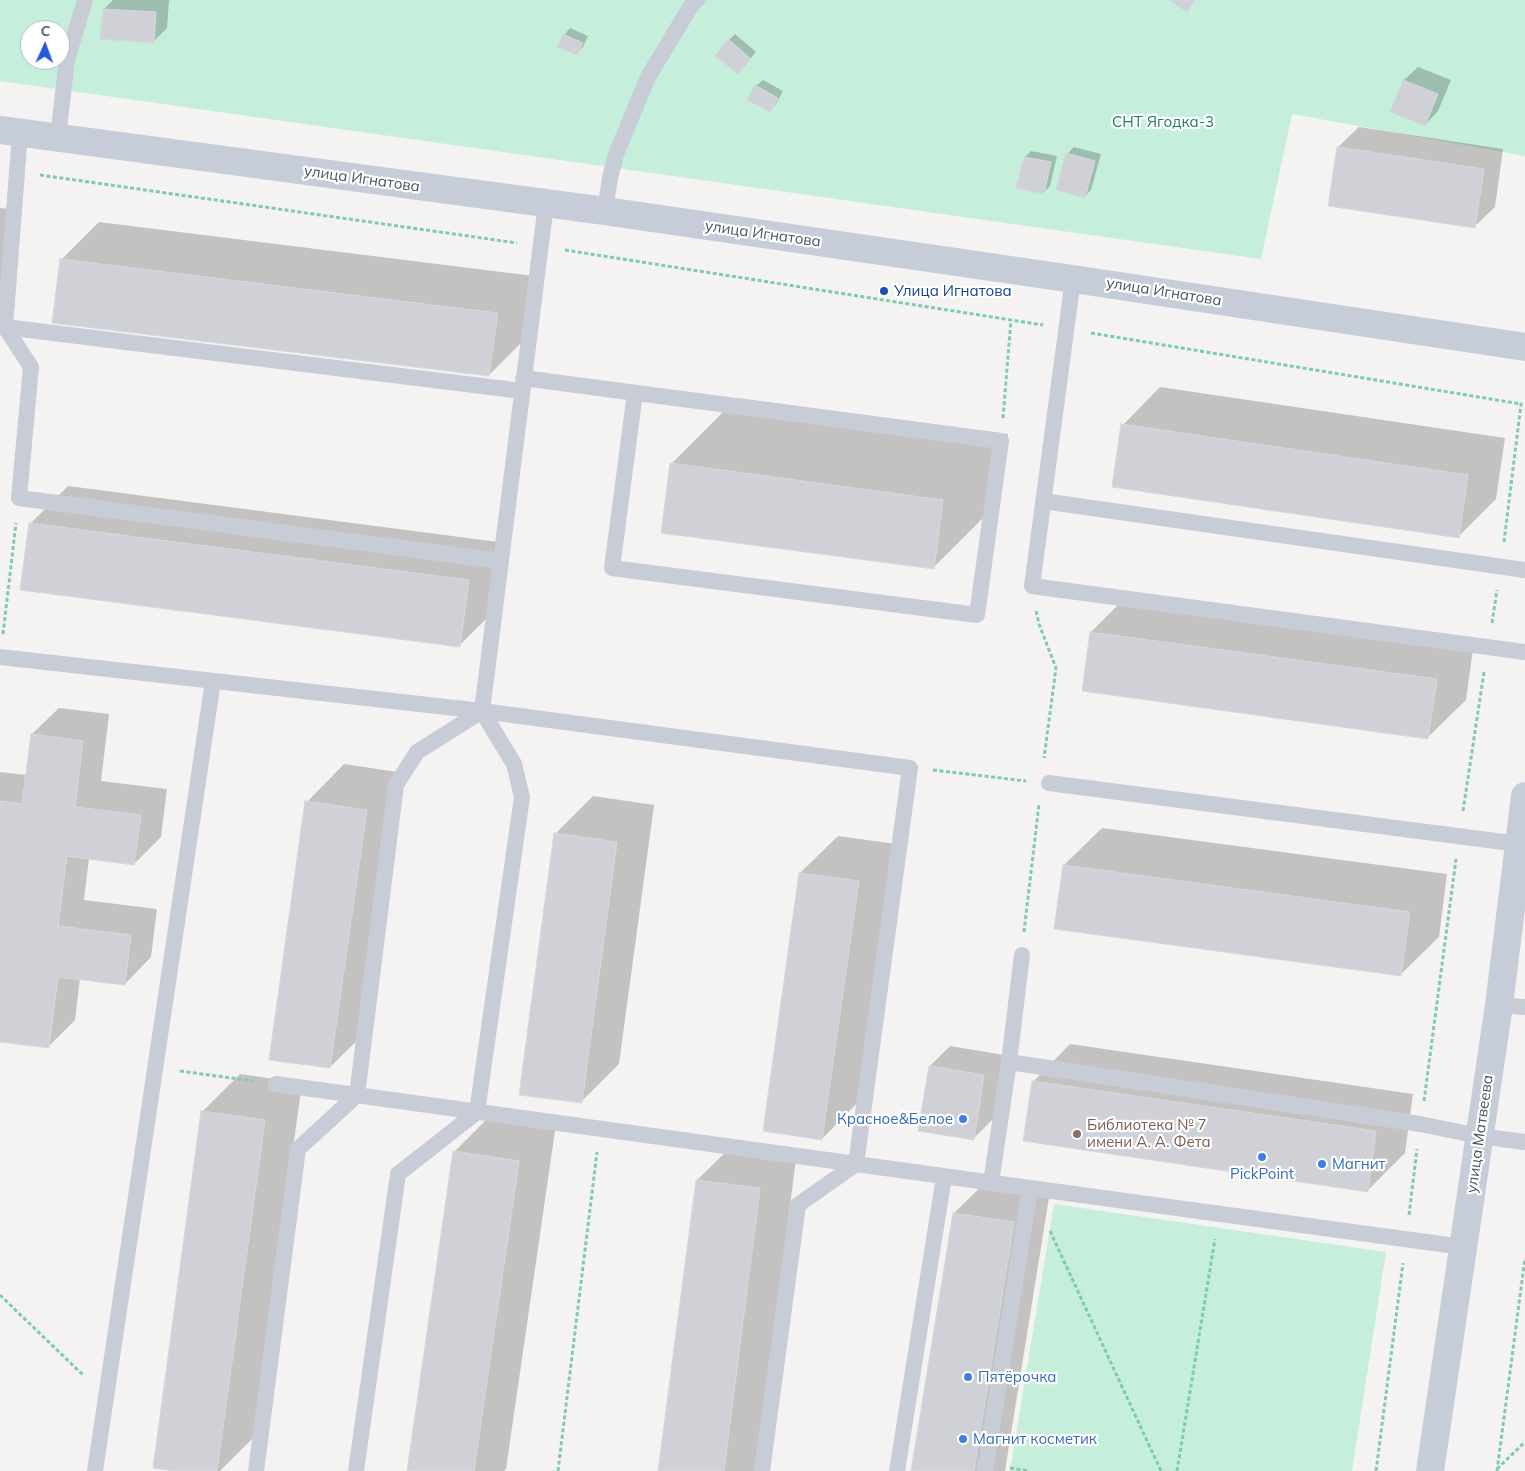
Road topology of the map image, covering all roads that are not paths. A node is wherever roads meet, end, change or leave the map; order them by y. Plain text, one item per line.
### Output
1 (85, 0) edge
2 (697, 0) edge
3 (10, 132) edge
4 (58, 137) junction
5 (546, 204) junction
6 (605, 211) junction
7 (1074, 279) junction
8 (3, 327) edge
9 (1525, 347) edge
10 (522, 385) junction
11 (635, 393) junction
12 (1043, 501) junction
13 (501, 561) junction
14 (1525, 570) edge
15 (1525, 652) edge
16 (0, 657) edge
17 (213, 681) junction
18 (482, 711) junction
19 (1049, 784) road end
20 (1525, 796) edge
21 (1518, 844) junction
22 (1022, 955) dead end
23 (1512, 1006) edge
24 (1009, 1062) junction
25 (276, 1084) road end
26 (357, 1095) junction
27 (478, 1112) junction
28 (1479, 1136) junction
29 (1525, 1142) edge
30 (856, 1164) junction
31 (944, 1177) junction
32 (992, 1183) junction
33 (1030, 1188) junction
34 (1463, 1247) junction
35 (95, 1471) edge
36 (256, 1471) edge
37 (356, 1471) edge
38 (762, 1471) edge
39 (897, 1471) edge
40 (985, 1471) edge
41 (1430, 1471) edge

1 - 4 lane
2 - 6 lane
3 - 4 main road, улица Игнатова
3 - 8 lane
4 - 5 main road, улица Игнатова
5 - 6 main road, улица Игнатова
5 - 10 lane
6 - 7 main road, улица Игнатова
7 - 9 main road, улица Игнатова
7 - 12 lane
8 - 10 lane
8 - 13 lane
10 - 11 lane
10 - 13 lane
11 - 11 lane
12 - 14 lane
12 - 15 lane
13 - 18 lane
16 - 17 lane
17 - 18 lane
17 - 35 lane
18 - 26 lane
18 - 27 lane
18 - 30 lane
19 - 21 lane
20 - 21 main road, улица Матвеева
21 - 23 main road, улица Матвеева
22 - 24 lane
23 - 28 main road, улица Матвеева
24 - 28 lane
24 - 32 lane
25 - 26 lane
26 - 27 lane
26 - 36 lane
27 - 30 lane
27 - 37 lane
28 - 29 lane
28 - 34 main road, улица Матвеева
30 - 31 lane
30 - 38 lane
31 - 32 lane
31 - 39 lane
32 - 33 lane
33 - 34 lane
33 - 40 lane
34 - 41 main road, улица Матвеева

